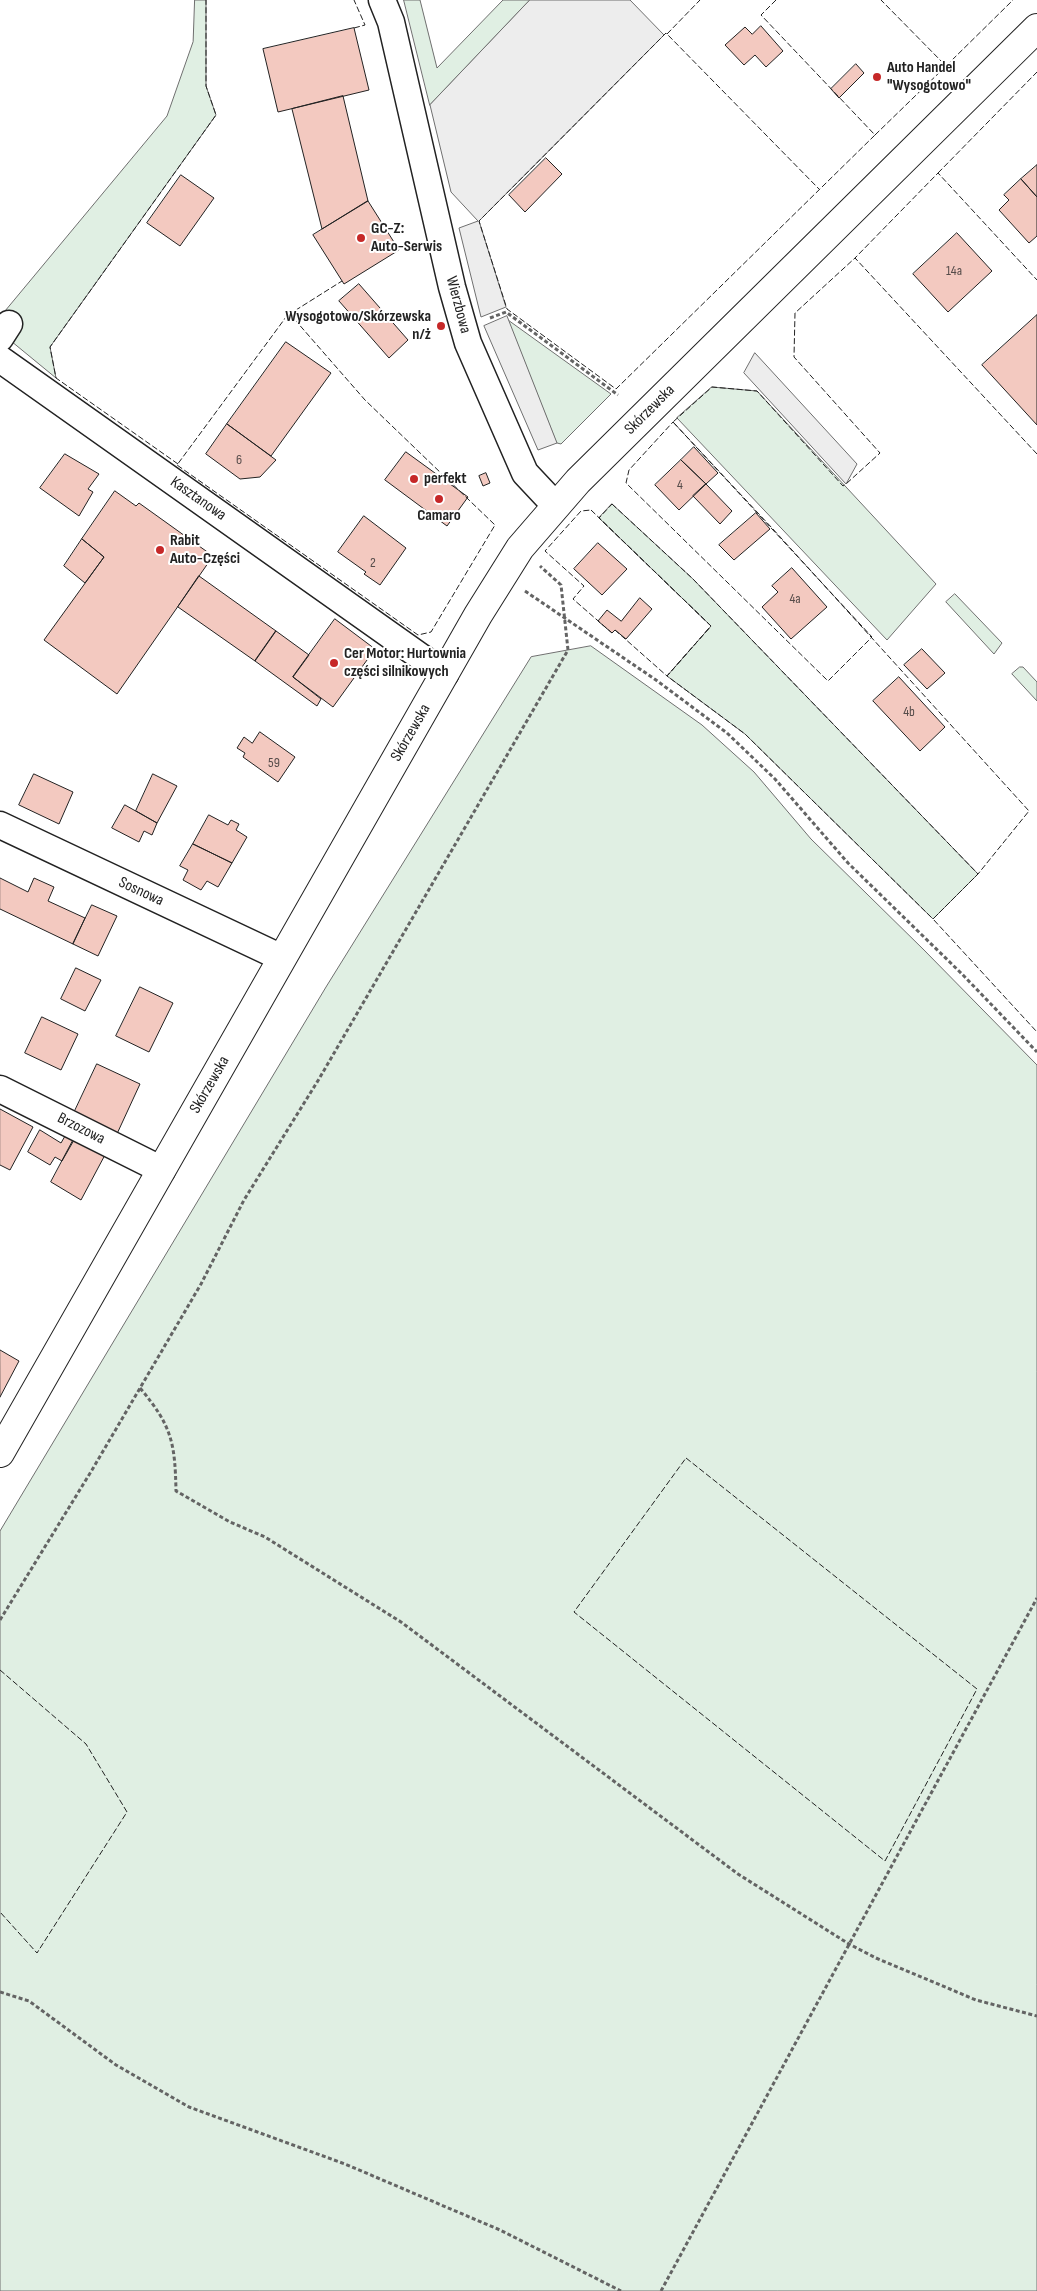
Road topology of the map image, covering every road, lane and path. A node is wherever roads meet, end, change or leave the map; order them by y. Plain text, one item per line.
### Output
1 (382, 0) edge
2 (1037, 28) edge
3 (489, 319) dead end
4 (0, 358) edge
5 (618, 395) dead end
6 (555, 505) junction
7 (534, 561) dead end
8 (502, 576) junction
9 (563, 616) junction
10 (445, 674) junction
11 (0, 825) edge
12 (282, 958) junction
13 (1037, 1052) edge
14 (0, 1088) edge
15 (162, 1170) junction
16 (140, 1388) junction
17 (0, 1452) edge
18 (1037, 1598) edge
19 (0, 1620) edge
20 (849, 1944) junction
21 (0, 1992) edge
22 (1037, 2016) edge
23 (621, 2291) edge
24 (661, 2291) edge

1 - 6 street, Wierzbowa
2 - 6 street, Skórzewska
3 - 5 path
4 - 10 street, Kasztanowa
6 - 8 street, Skórzewska
7 - 9 path
8 - 9 path
8 - 10 street, Skórzewska
9 - 13 path
9 - 16 path
10 - 12 street, Skórzewska
11 - 12 street, Sosnowa
12 - 15 street, Skórzewska
14 - 15 street, Brzozowa
15 - 17 street, Skórzewska
16 - 19 path
16 - 20 path
18 - 20 path
20 - 22 path
20 - 24 path
21 - 23 path

